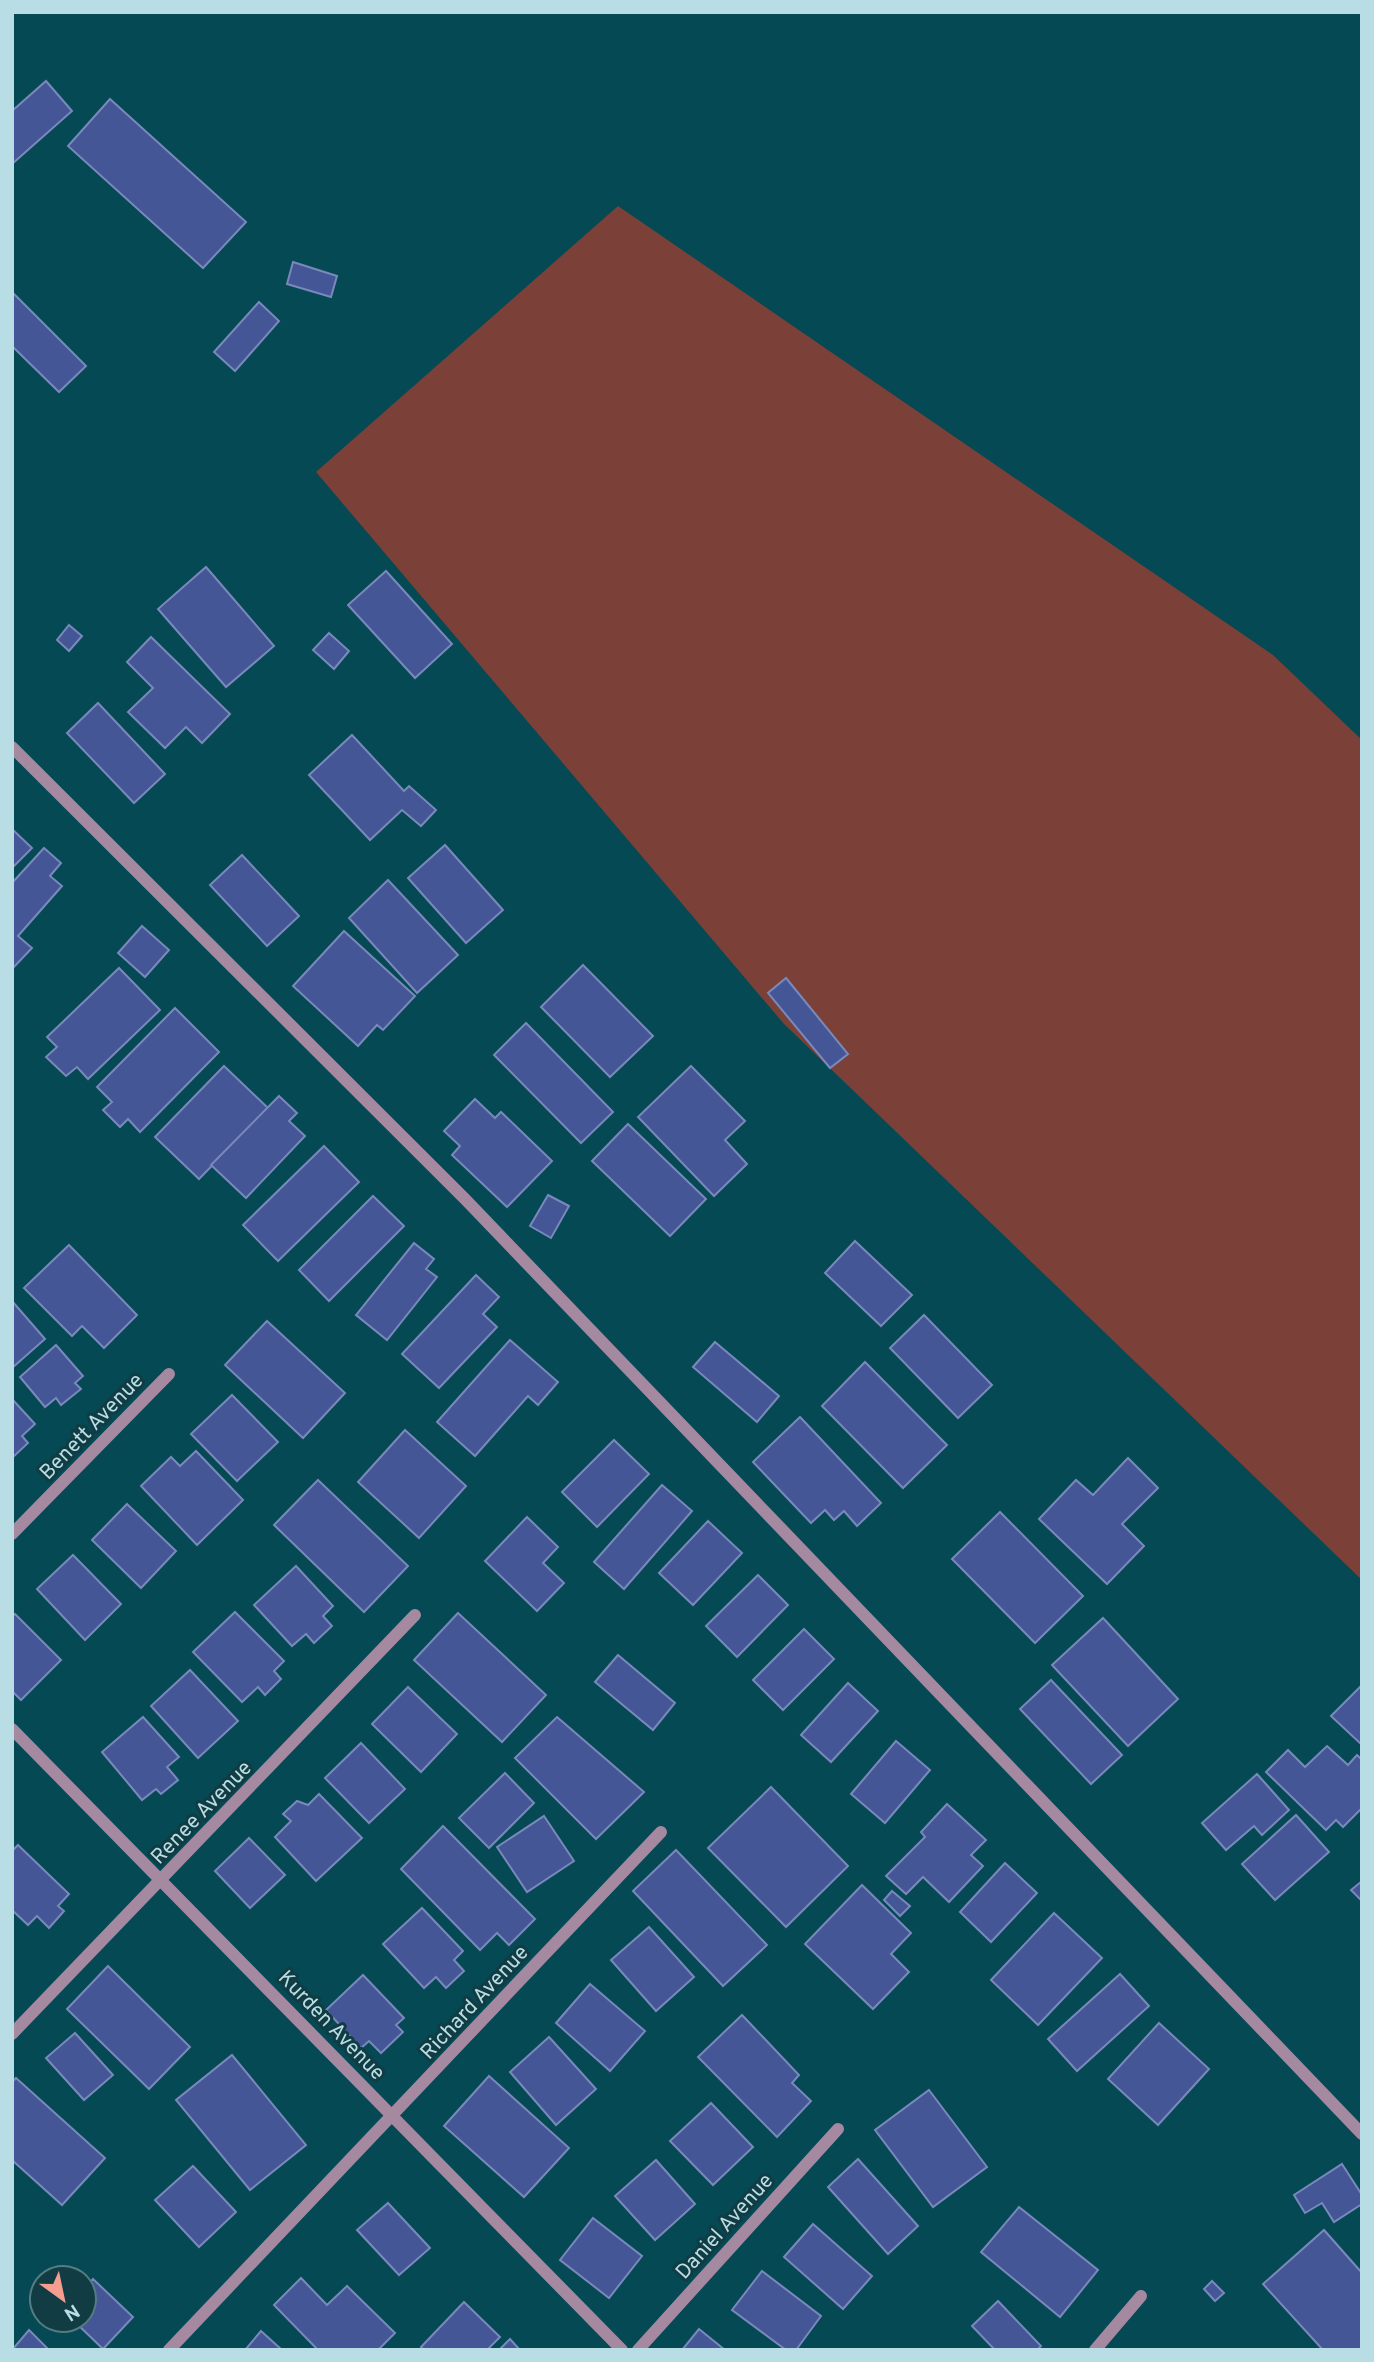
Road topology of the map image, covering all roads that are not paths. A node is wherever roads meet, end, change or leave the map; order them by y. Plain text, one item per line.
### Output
1 (12, 747) edge
2 (169, 1374) dead end
3 (12, 1534) edge
4 (415, 1615) dead end
5 (12, 1729) edge
6 (661, 1832) dead end
7 (163, 1880) junction
8 (12, 2034) edge
9 (393, 2116) junction
10 (838, 2129) dead end
11 (1362, 2134) edge
12 (1141, 2296) dead end
13 (170, 2350) edge
14 (622, 2350) edge
15 (638, 2350) edge
16 (1095, 2350) edge

1 - 11 street
2 - 3 street, Benett Avenue
4 - 7 street, Renee Avenue
5 - 7 street, Kurden Avenue
6 - 9 street, Richard Avenue
7 - 8 street, Renee Avenue
7 - 9 street, Kurden Avenue
9 - 13 street, Richard Avenue
9 - 14 street, Kurden Avenue
10 - 15 street, Daniel Avenue
12 - 16 street

